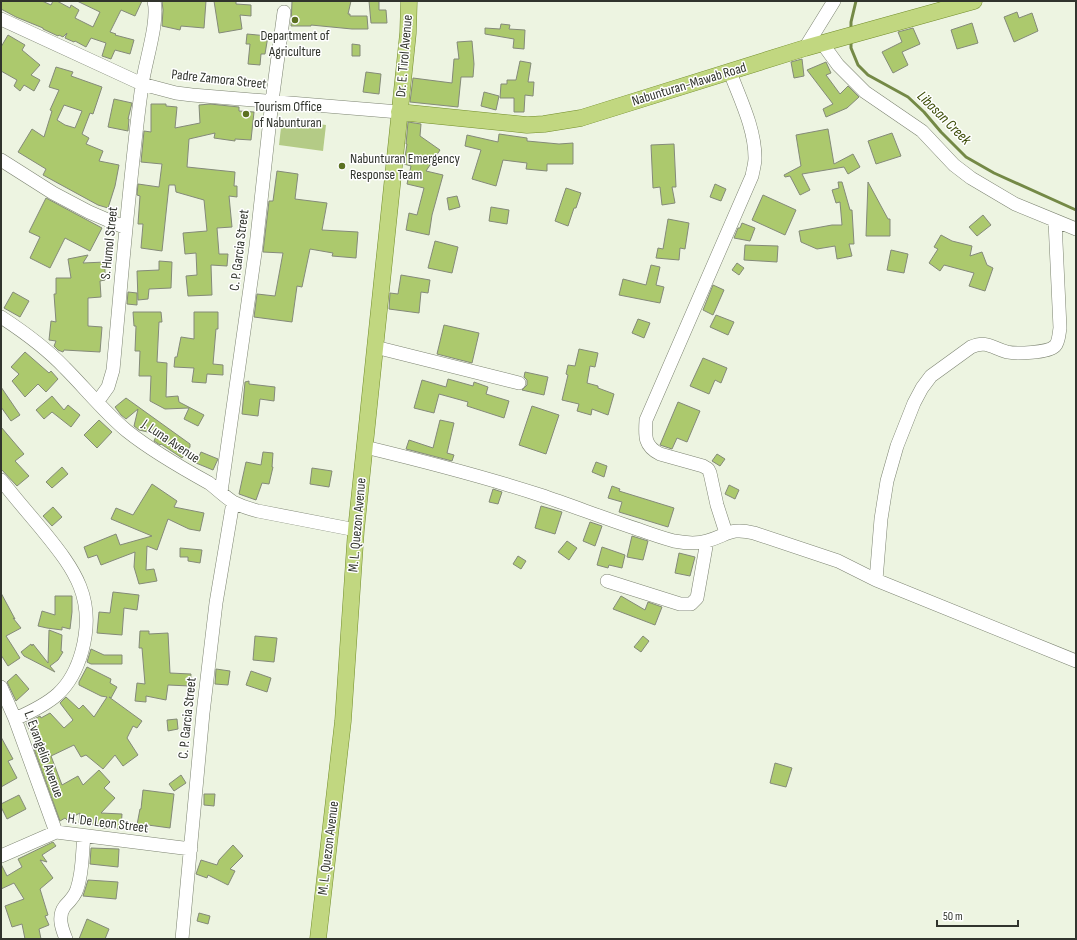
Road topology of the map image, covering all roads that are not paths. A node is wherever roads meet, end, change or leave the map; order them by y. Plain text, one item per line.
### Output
1 (154, 1) edge
2 (409, 1) edge
3 (834, 1) edge
4 (974, 1) edge
5 (284, 12) dead end
6 (1, 19) edge
7 (828, 41) junction
8 (805, 48) junction
9 (730, 72) junction
10 (142, 84) junction
11 (272, 100) junction
12 (399, 112) junction
13 (1, 160) edge
14 (1055, 221) junction
15 (126, 228) junction
16 (1076, 230) edge
17 (1, 317) edge
18 (375, 347) junction
19 (519, 383) dead end
20 (98, 401) junction
21 (365, 446) junction
22 (1, 480) edge
23 (221, 492) junction
24 (233, 502) junction
25 (356, 530) junction
26 (726, 533) junction
27 (707, 541) junction
28 (876, 580) junction
29 (607, 581) dead end
30 (1076, 661) edge
31 (1, 688) edge
32 (15, 719) junction
33 (56, 832) junction
34 (84, 836) junction
35 (191, 849) junction
36 (1, 856) edge
37 (66, 939) edge
38 (182, 939) edge
39 (318, 939) edge

1 - 10 street, S. Humol Street
2 - 12 main road, Dr. E. Tirol Avenue
3 - 8 street
4 - 7 main road, Nabunturan-Mawab Road
5 - 11 street, C. P. Garcia Street
6 - 10 street, Padre Zamora Street
7 - 8 main road, Nabunturan-Mawab Road
7 - 14 street
8 - 9 main road, Nabunturan-Mawab Road
9 - 12 main road, Nabunturan-Mawab Road
9 - 26 street
10 - 11 street, Padre Zamora Street
10 - 15 street, S. Humol Street
11 - 12 street, Padre Zamora Street
11 - 23 street, C. P. Garcia Street
12 - 18 main road, M. L. Quezon Avenue
13 - 15 street
14 - 16 street
14 - 28 street
15 - 20 street, S. Humol Street
17 - 20 street, J. Luna Avenue
18 - 19 street
18 - 21 main road, M. L. Quezon Avenue
20 - 23 street, J. Luna Avenue
21 - 25 main road, M. L. Quezon Avenue
21 - 27 street
22 - 32 street
23 - 24 street, J. Luna Avenue
24 - 25 street, J. Luna Avenue
24 - 35 street, C. P. Garcia Street
25 - 39 main road, M. L. Quezon Avenue
26 - 27 street
26 - 28 street
27 - 29 street
28 - 30 street
31 - 32 street, L. Evangelio Avenue
32 - 33 street, L. Evangelio Avenue
33 - 34 street, H. De Leon Street
33 - 36 street, H. De Leon Street
34 - 35 street, H. De Leon Street
34 - 37 street
35 - 38 street, C. P. Garcia Street

